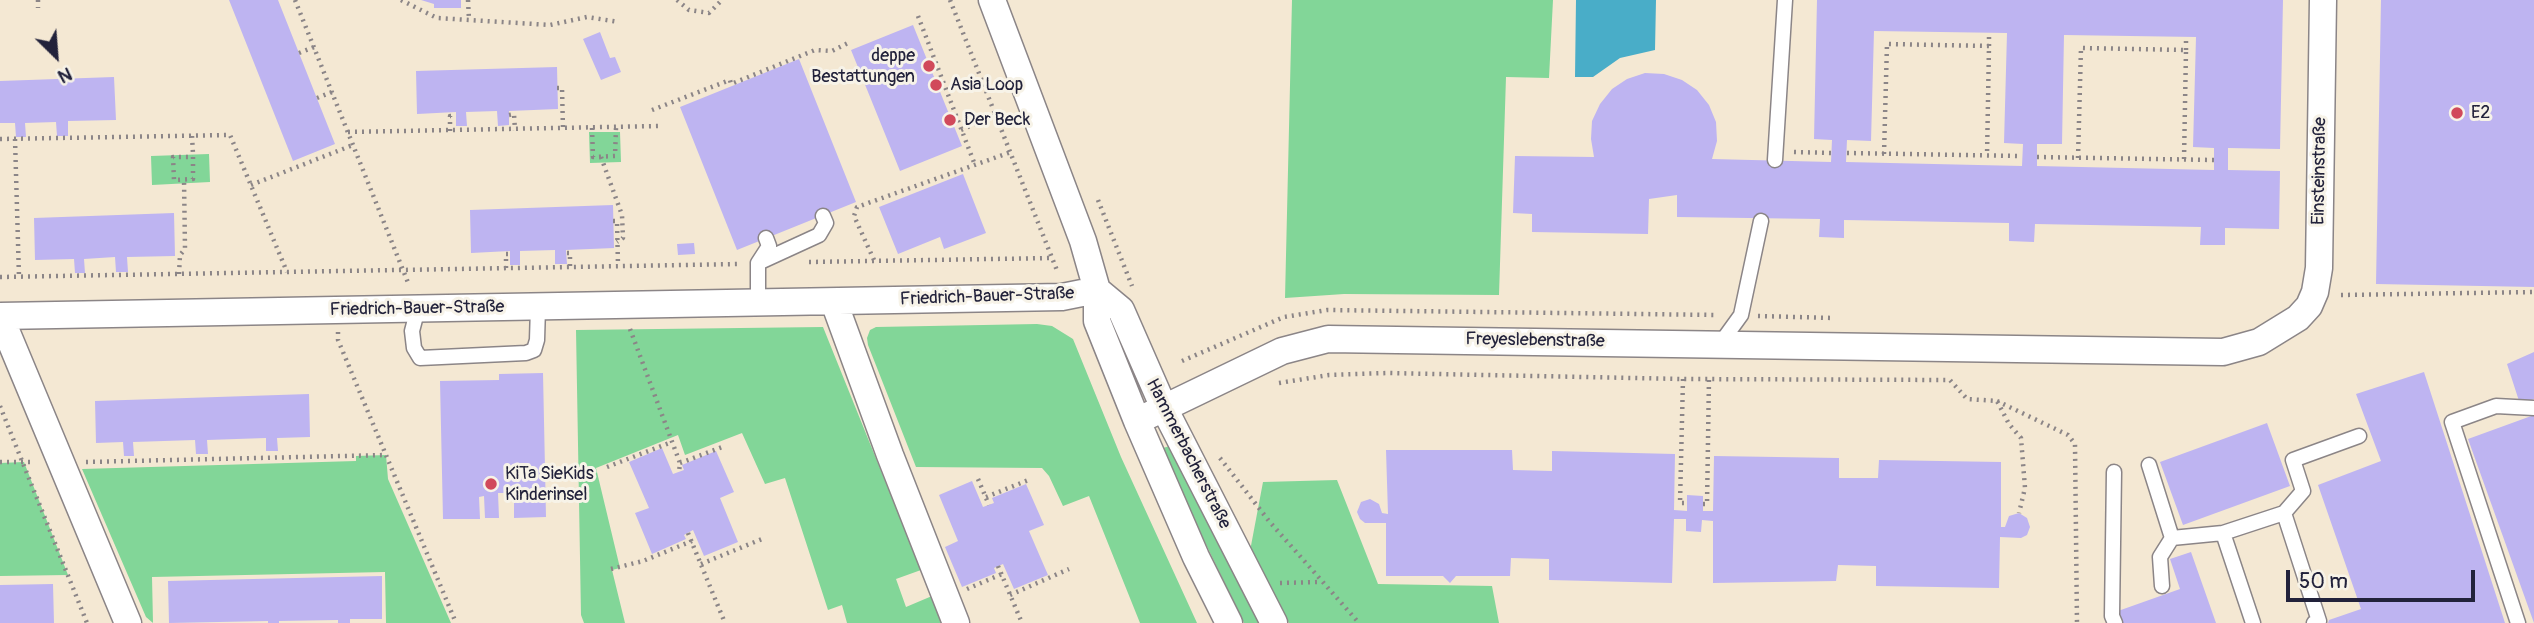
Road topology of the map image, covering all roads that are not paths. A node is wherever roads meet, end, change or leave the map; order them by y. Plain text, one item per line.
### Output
1 (992, 0) edge
2 (1785, 0) edge
3 (2323, 0) edge
4 (1775, 156) road end
5 (823, 216) dead end
6 (1761, 221) dead end
7 (766, 238) dead end
8 (758, 263) junction
9 (1097, 290) junction
10 (834, 302) junction
11 (758, 303) junction
12 (538, 307) junction
13 (418, 308) junction
14 (0, 316) edge
15 (1720, 344) junction
16 (1951, 349) joint
17 (1164, 408) junction
18 (2534, 408) edge
19 (1137, 421) junction
20 (2360, 436) dead end
21 (2148, 465) dead end
22 (2115, 472) dead end
23 (2284, 513) junction
24 (2222, 533) junction
25 (2172, 538) junction
26 (2162, 586) dead end
27 (128, 623) edge
28 (956, 623) edge
29 (1229, 623) edge
30 (1274, 623) edge
31 (2115, 623) edge
32 (2253, 623) edge
33 (2314, 623) edge
34 (2518, 623) edge

1 - 9 street, Hammerbacherstraße
2 - 4 lane
3 - 16 street, Einsteinstraße
5 - 8 lane
6 - 15 lane
7 - 8 lane
8 - 11 lane
9 - 10 street, Friedrich-Bauer-Straße
9 - 17 street, Hammerbacherstraße
9 - 19 street, Hammerbacherstraße
10 - 11 street, Friedrich-Bauer-Straße
10 - 28 street
11 - 12 street, Friedrich-Bauer-Straße
12 - 13 street, Friedrich-Bauer-Straße
12 - 13 lane
13 - 14 street, Friedrich-Bauer-Straße
14 - 27 street, Friedrich-Bauer-Straße
15 - 16 street, Freyeslebenstraße
15 - 17 street, Freyeslebenstraße
17 - 19 street, Freyeslebenstraße
17 - 30 street, Hammerbacherstraße
18 - 34 lane
19 - 29 street, Hammerbacherstraße
20 - 23 lane
21 - 25 lane
22 - 31 lane
23 - 24 lane
23 - 33 lane
24 - 25 lane
24 - 32 lane
25 - 26 lane

